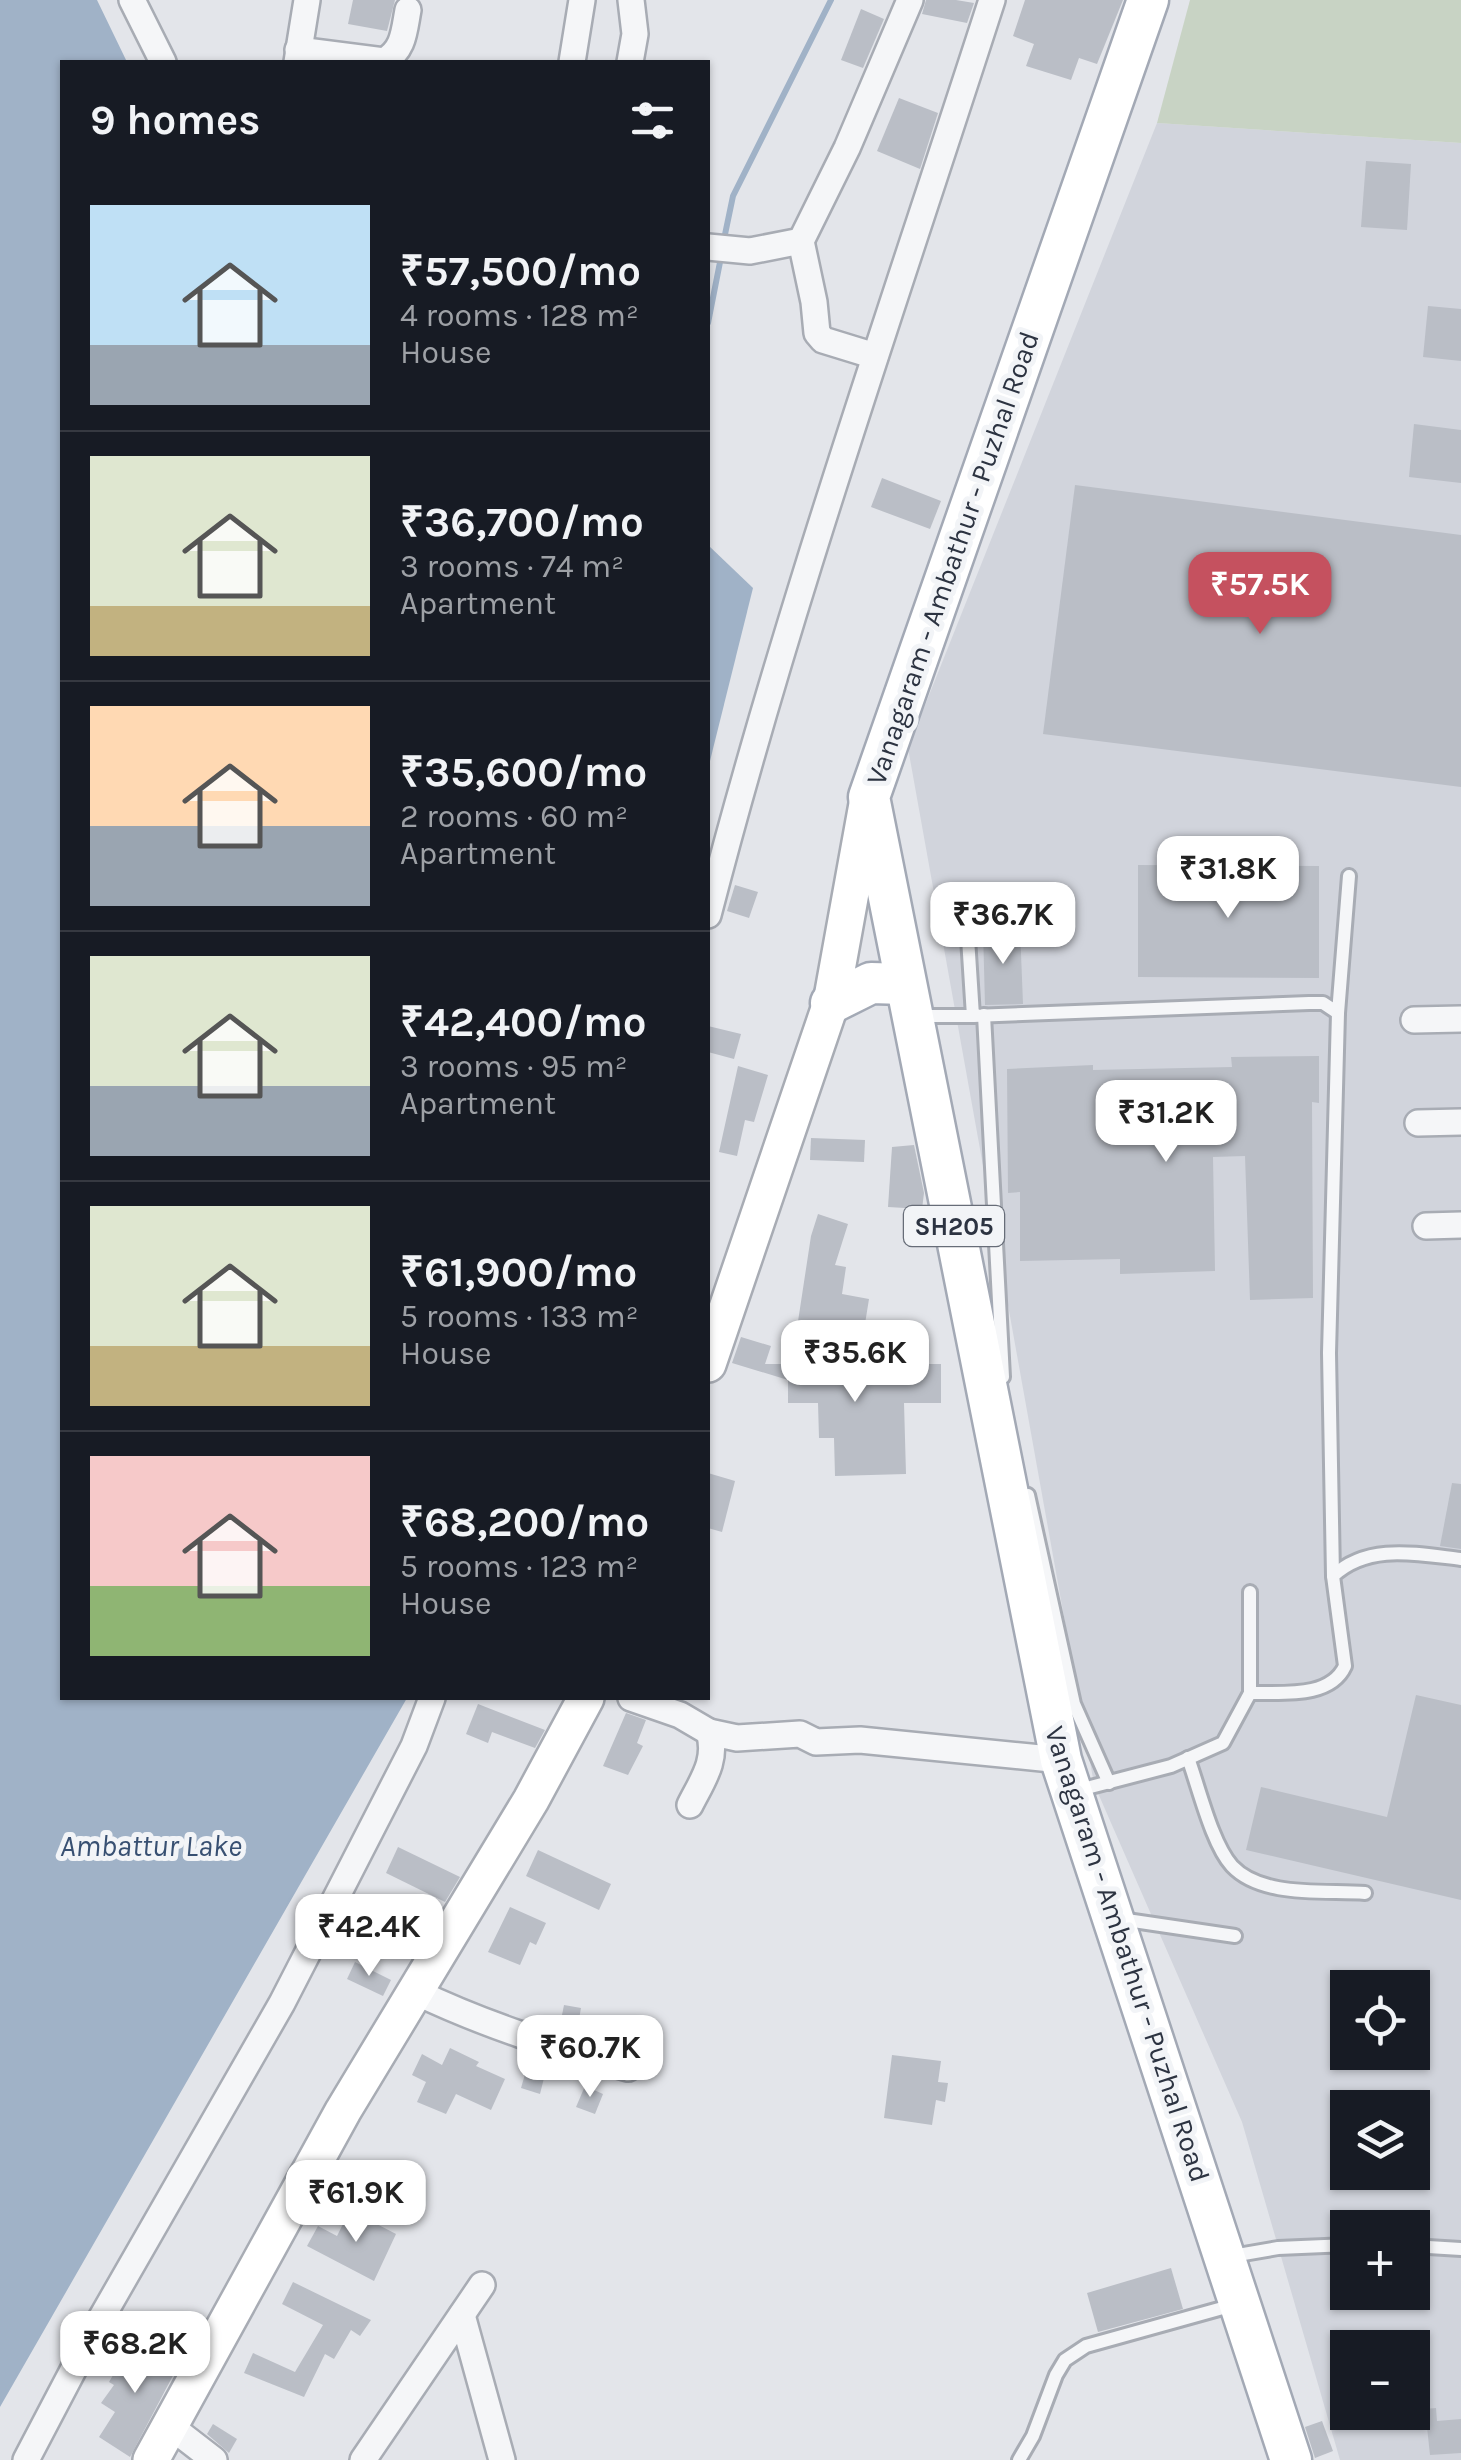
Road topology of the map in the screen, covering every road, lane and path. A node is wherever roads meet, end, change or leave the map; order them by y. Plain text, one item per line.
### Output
1 (132, 0) edge
2 (308, 0) edge
3 (582, 0) edge
4 (631, 0) edge
5 (910, 0) edge
6 (992, 0) edge
7 (1148, 0) edge
8 (408, 10) dead end
9 (298, 56) edge
10 (162, 60) edge
11 (367, 60) edge
12 (386, 60) edge
13 (572, 60) edge
14 (630, 60) edge
15 (801, 241) junction
16 (710, 246) edge
17 (874, 356) junction
18 (869, 796) junction
19 (1349, 876) dead end
20 (710, 907) edge
21 (966, 908) dead end
22 (908, 1000) junction
23 (831, 1003) junction
24 (1338, 1013) junction
25 (979, 1016) junction
26 (1461, 1018) edge
27 (1414, 1020) dead end
28 (1461, 1122) edge
29 (1418, 1123) dead end
30 (1426, 1226) dead end
31 (1461, 1226) edge
32 (710, 1358) edge
33 (1007, 1396) dead end
34 (1026, 1483) dead end
35 (1461, 1559) edge
36 (1333, 1576) junction
37 (1250, 1592) dead end
38 (1250, 1692) junction
39 (431, 1700) edge
40 (585, 1700) edge
41 (638, 1700) edge
42 (709, 1732) junction
43 (1188, 1758) junction
44 (1080, 1778) junction
45 (690, 1805) dead end
46 (1366, 1893) dead end
47 (1113, 1918) junction
48 (1234, 1936) dead end
49 (416, 1992) junction
50 (628, 2068) dead end
51 (1330, 2246) edge
52 (1430, 2247) edge
53 (1461, 2249) edge
54 (1224, 2257) junction
55 (482, 2286) dead end
56 (1239, 2303) junction
57 (462, 2314) junction
58 (170, 2426) junction
59 (26, 2460) edge
60 (152, 2460) edge
61 (214, 2460) edge
62 (363, 2460) edge
63 (502, 2460) edge
64 (1019, 2460) edge
65 (1291, 2460) edge

1 - 10 street
2 - 9 street
3 - 13 street
4 - 14 street
5 - 15 street
6 - 17 street
7 - 18 main road, Vanagaram - Ambathur - Puzhal Road
8 - 12 street
9 - 11 street
15 - 16 street
15 - 17 street
17 - 20 street
18 - 22 main road, Vanagaram - Ambathur - Puzhal Road / SH205
18 - 23 main road
19 - 24 lane
21 - 25 lane
22 - 23 main road
22 - 25 lane
22 - 44 main road, Vanagaram - Ambathur - Puzhal Road / SH205
23 - 32 main road
24 - 25 lane
24 - 36 lane
25 - 33 lane
26 - 27 street
28 - 29 street
30 - 31 street
34 - 44 lane
35 - 36 lane
36 - 38 lane
37 - 38 lane
38 - 43 lane
39 - 59 street
40 - 49 main road
41 - 42 street
42 - 44 street
42 - 45 street
43 - 44 lane
43 - 46 lane
44 - 47 main road, Vanagaram - Ambathur - Puzhal Road / SH205
47 - 48 lane
47 - 54 main road, Vanagaram - Ambathur - Puzhal Road / SH205
49 - 50 street
49 - 58 main road
51 - 54 lane
52 - 53 lane
54 - 56 main road, Vanagaram - Ambathur - Puzhal Road / SH205
55 - 57 street
56 - 64 lane
56 - 65 main road, Vanagaram - Ambathur - Puzhal Road / SH205
57 - 62 street
57 - 63 street
58 - 60 main road
58 - 61 street

